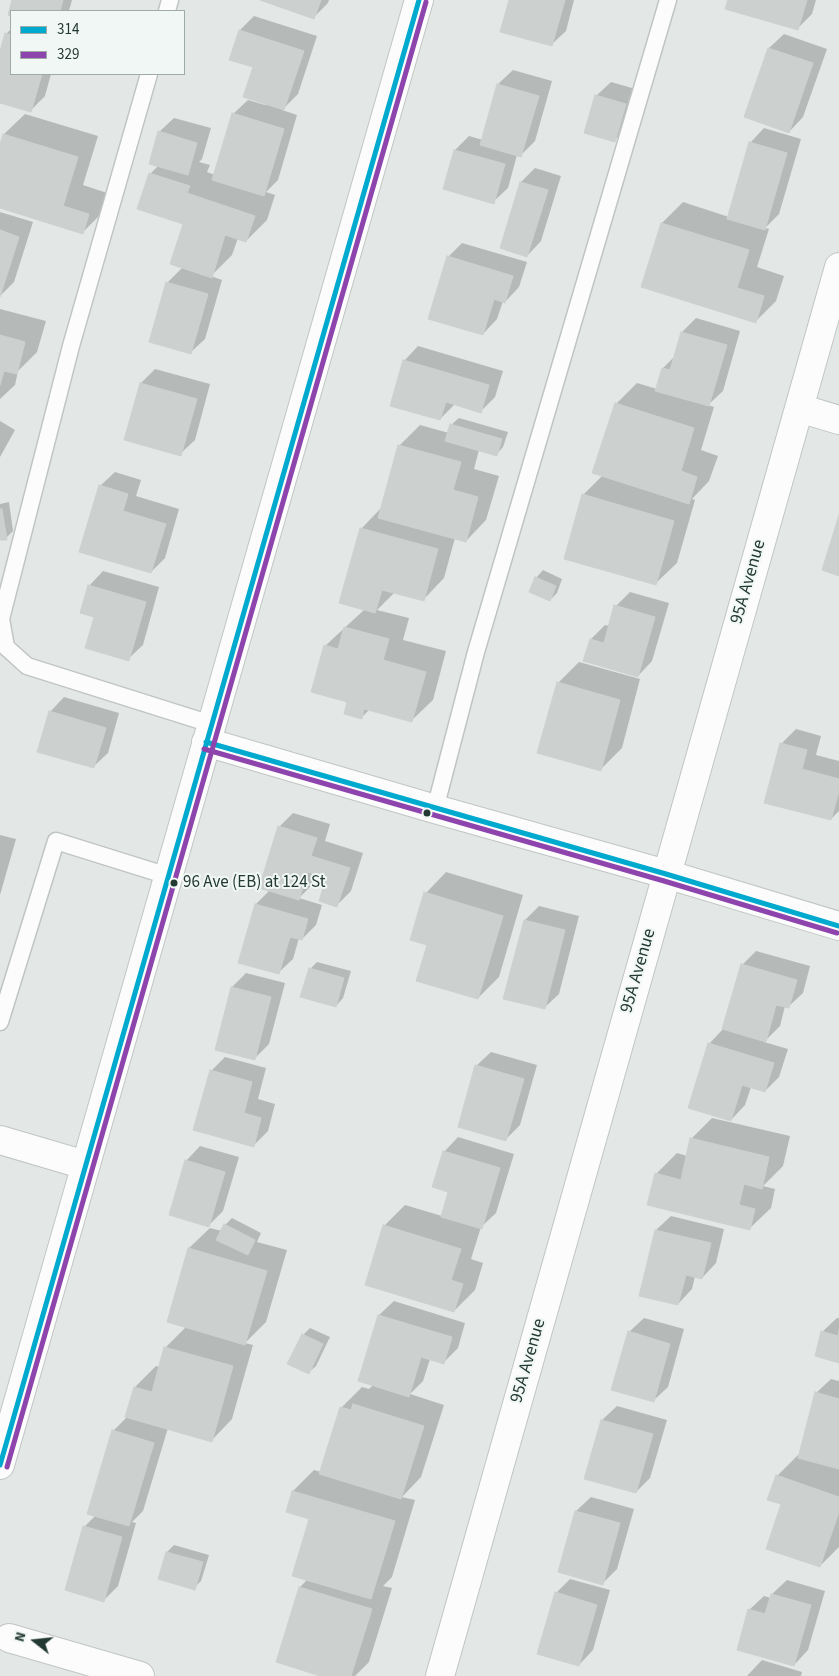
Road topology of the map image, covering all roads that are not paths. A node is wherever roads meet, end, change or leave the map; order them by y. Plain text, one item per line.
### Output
1 (418, 0) edge
2 (668, 0) edge
3 (149, 75) edge
4 (839, 267) edge
5 (799, 408) junction
6 (839, 420) edge
7 (208, 733) junction
8 (435, 809) junction
9 (666, 874) junction
10 (168, 876) junction
11 (839, 926) edge
12 (0, 1022) edge
13 (0, 1140) edge
14 (85, 1165) junction
15 (0, 1465) edge
16 (9, 1638) dead end
17 (140, 1676) edge
18 (440, 1676) edge

1 - 7 street
2 - 8 lane
3 - 7 lane
4 - 5 street, 95A Avenue
5 - 6 street
5 - 9 street, 95A Avenue
7 - 8 street
7 - 10 street
8 - 9 street
9 - 11 street
9 - 18 street, 95A Avenue
10 - 12 lane
10 - 14 street
13 - 14 street
14 - 15 street
16 - 17 street

